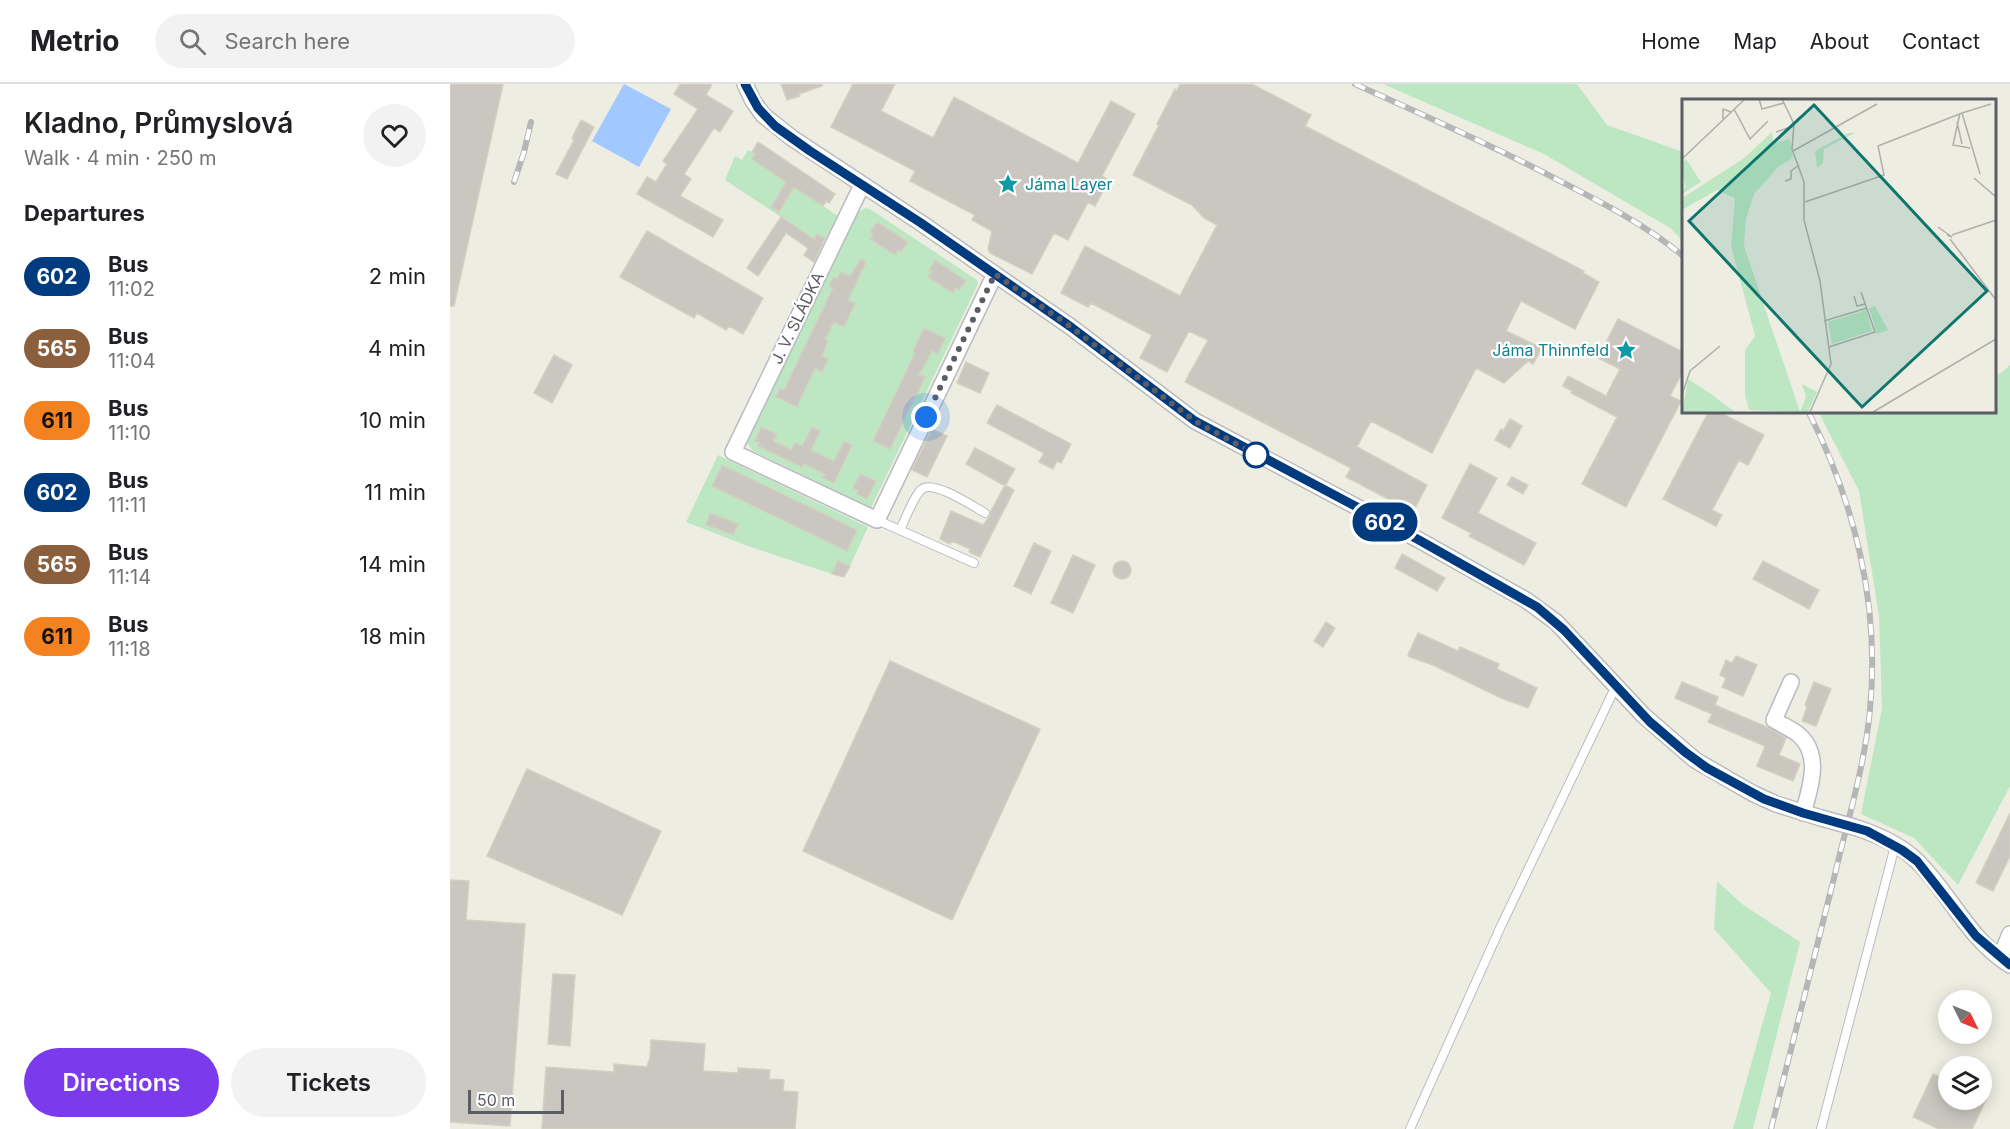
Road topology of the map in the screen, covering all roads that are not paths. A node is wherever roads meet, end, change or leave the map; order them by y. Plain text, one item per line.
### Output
1 (745, 84) edge
2 (862, 185) junction
3 (995, 274) junction
4 (985, 513) dead end
5 (877, 520) junction
6 (900, 530) junction
7 (974, 563) dead end
8 (1791, 682) dead end
9 (1616, 686) junction
10 (1803, 813) junction
11 (1895, 846) junction
12 (2010, 934) edge
13 (2005, 961) edge
14 (1410, 1129) edge
15 (1821, 1129) edge

1 - 2 street
2 - 3 street
2 - 5 street, J. V. SLÁDKA
3 - 5 street
3 - 9 street
4 - 6 lane
5 - 6 lane
6 - 7 lane
8 - 10 street
9 - 10 street
9 - 14 lane
10 - 11 street, bridge
11 - 13 street
11 - 15 lane
12 - 13 street

